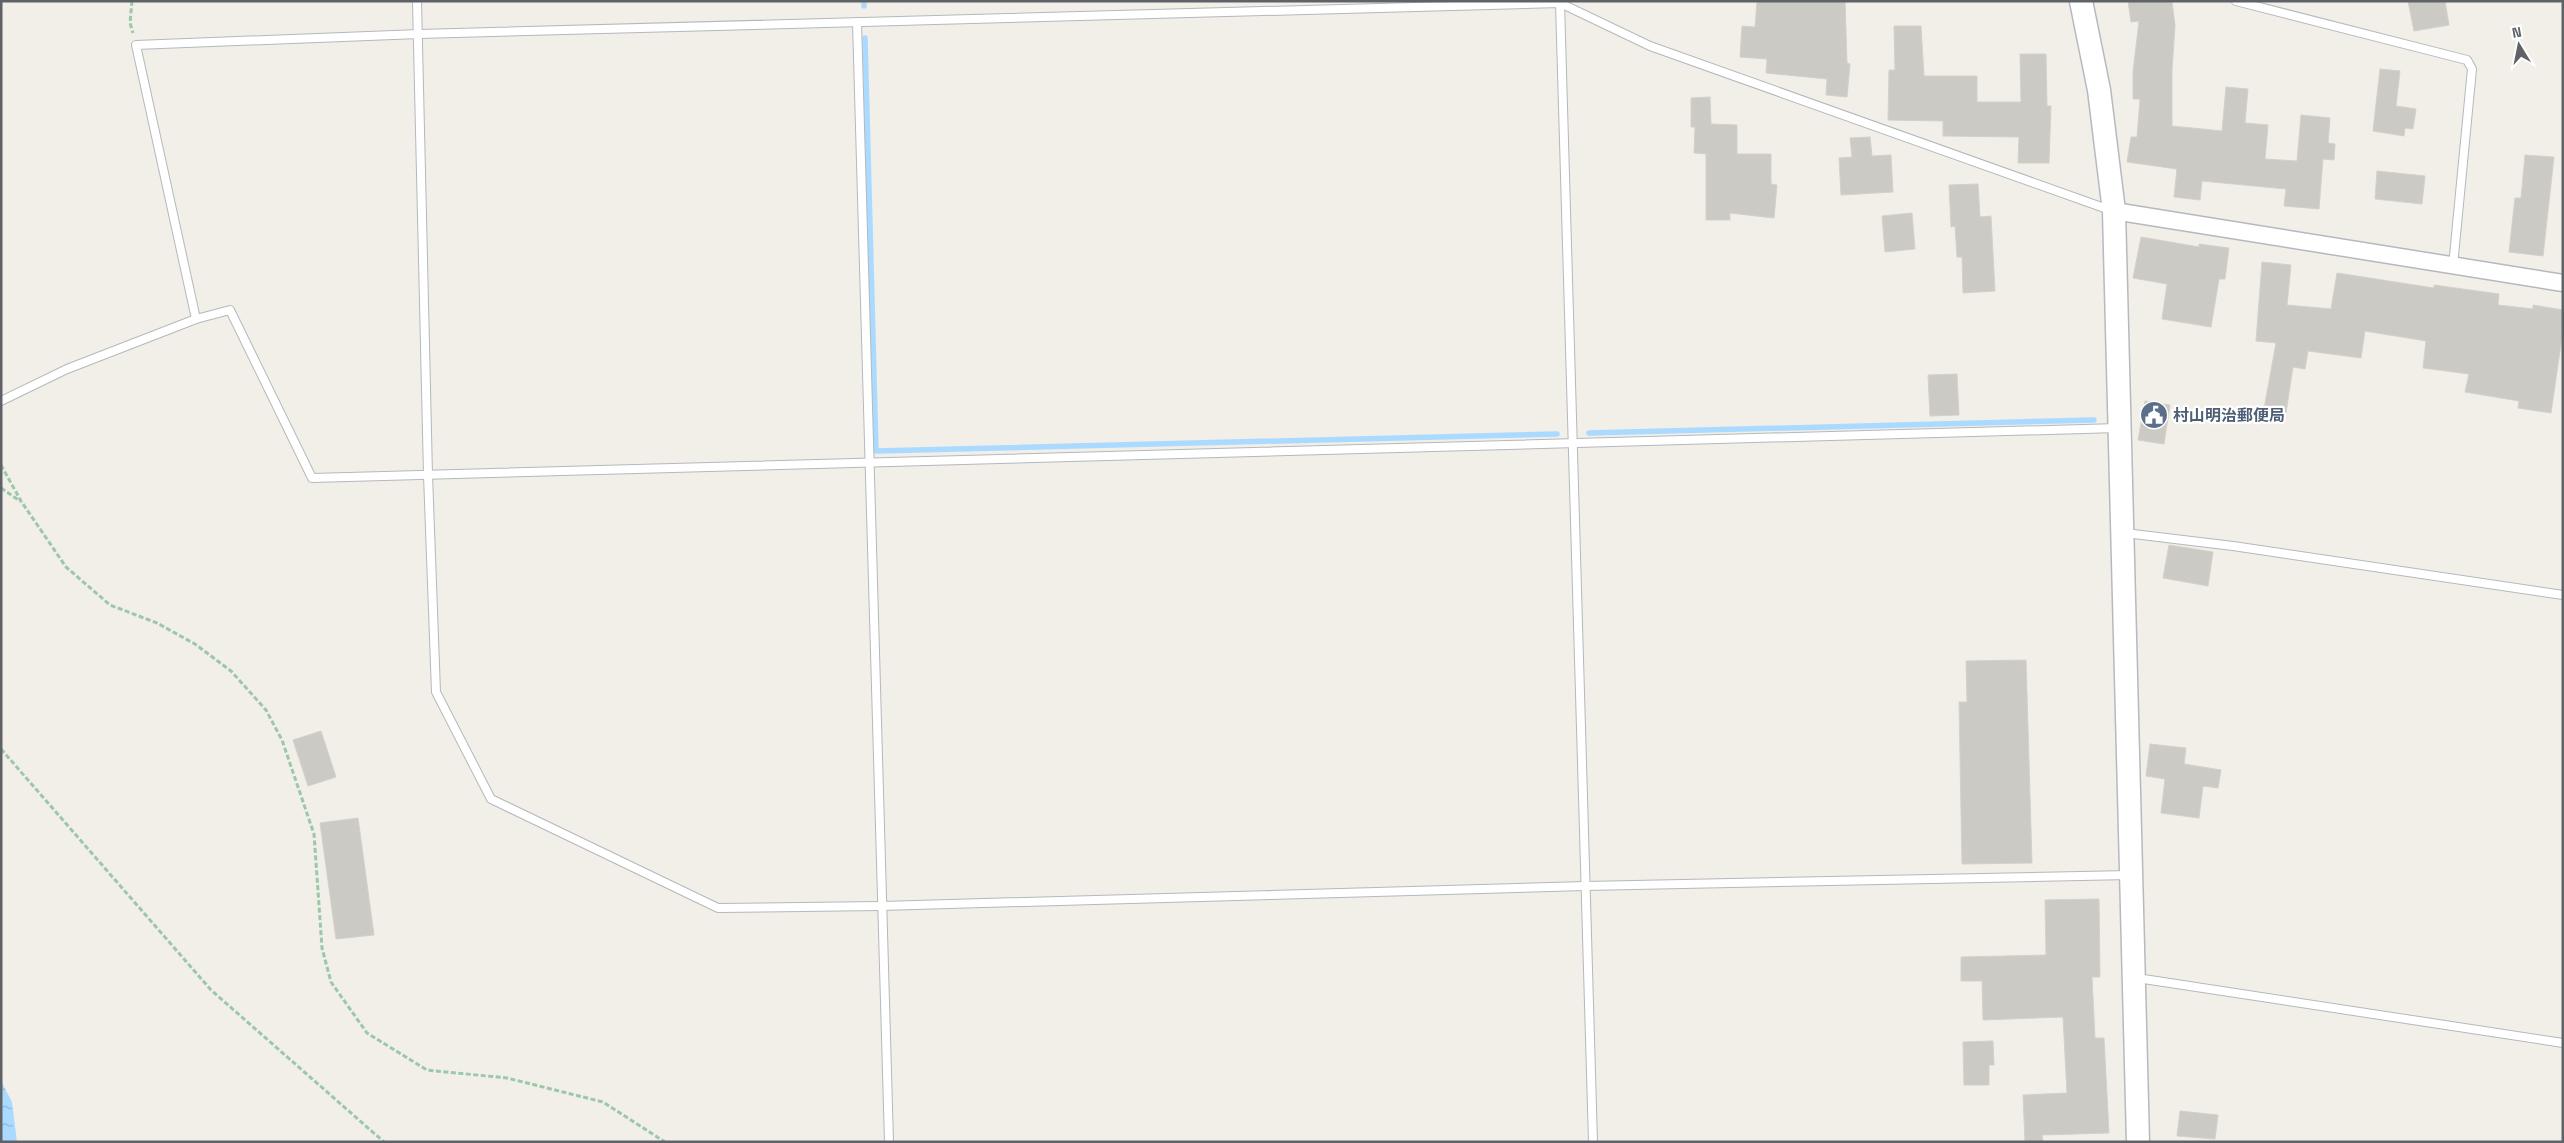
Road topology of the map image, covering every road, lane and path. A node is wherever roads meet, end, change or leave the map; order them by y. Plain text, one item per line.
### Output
1 (132, 1) edge
2 (417, 1) edge
3 (2081, 1) edge
4 (2236, 1) edge
5 (1560, 3) junction
6 (857, 22) junction
7 (419, 34) junction
8 (136, 45) junction
9 (2114, 211) junction
10 (2454, 266) junction
11 (2563, 283) edge
12 (196, 319) junction
13 (1, 401) edge
14 (2119, 428) junction
15 (1573, 445) junction
16 (868, 463) junction
17 (1, 465) edge
18 (428, 475) junction
19 (1, 488) edge
20 (21, 501) junction
21 (2123, 533) junction
22 (2563, 595) edge
23 (1, 749) edge
24 (2132, 875) junction
25 (1585, 886) junction
26 (881, 906) junction
27 (2135, 978) junction
28 (2563, 1043) edge
29 (384, 1142) edge
30 (665, 1142) edge
31 (889, 1142) edge
32 (1593, 1142) edge
33 (2138, 1142) edge

1 - 8 path
2 - 7 lane
3 - 9 street
4 - 10 lane
5 - 6 lane
5 - 9 lane
5 - 15 lane
6 - 7 lane
6 - 16 lane
7 - 8 lane
7 - 18 lane
8 - 12 lane
9 - 10 street
9 - 14 street
10 - 11 street
12 - 13 lane
12 - 18 lane
14 - 15 lane
14 - 21 street
15 - 16 lane
15 - 25 lane
16 - 18 lane
16 - 26 lane
17 - 20 path
18 - 26 lane
19 - 20 path
20 - 30 path
21 - 22 lane
21 - 24 street
23 - 29 path
24 - 25 lane
24 - 27 street
25 - 26 lane
25 - 32 lane
26 - 31 lane
27 - 28 lane
27 - 33 street

